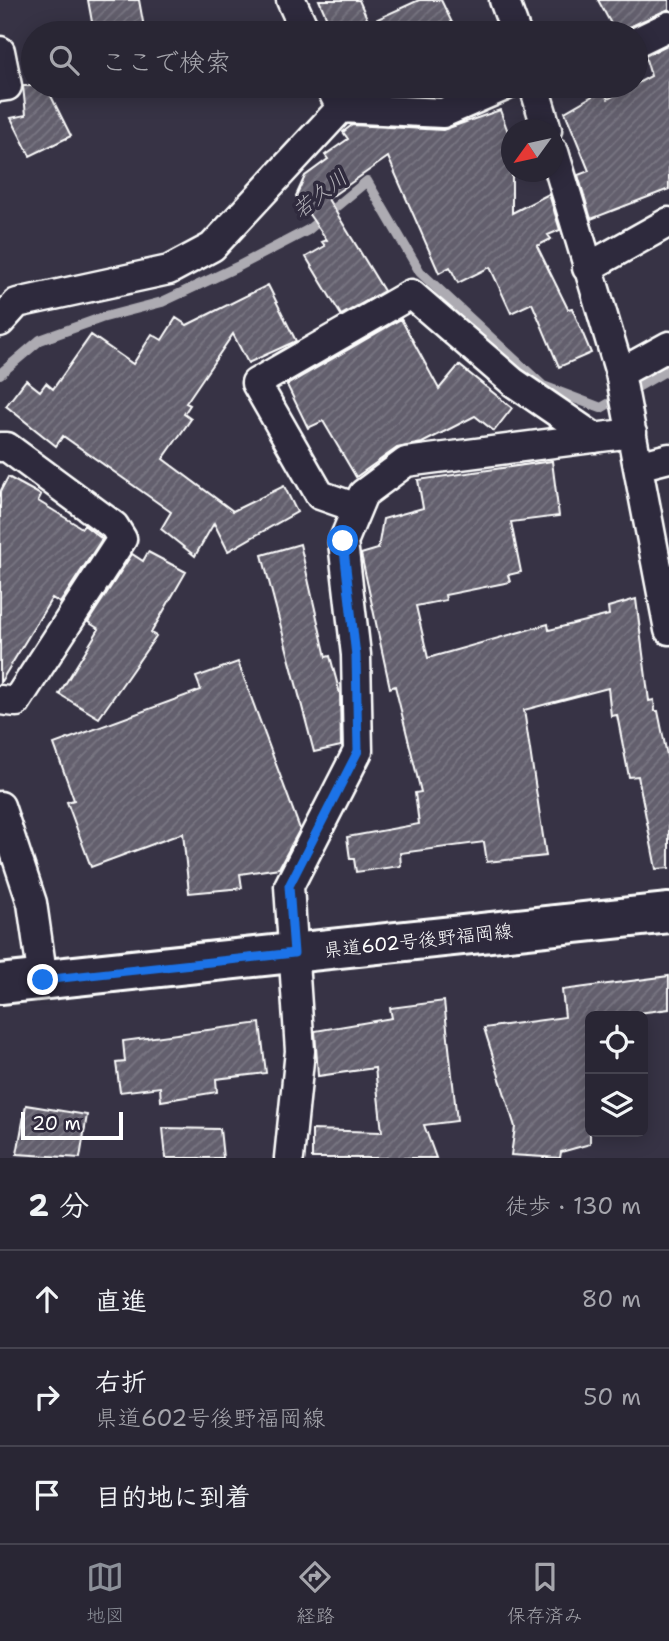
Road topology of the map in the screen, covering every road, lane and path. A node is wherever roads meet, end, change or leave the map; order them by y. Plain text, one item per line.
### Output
1 (291, 0) edge
2 (504, 0) edge
3 (301, 21) edge
4 (512, 21) edge
5 (669, 26) edge
6 (648, 36) edge
7 (0, 51) edge
8 (0, 87) edge
9 (335, 98) edge
10 (343, 98) edge
11 (477, 98) edge
12 (542, 98) edge
13 (545, 119) edge
14 (563, 182) edge
15 (669, 222) edge
16 (587, 268) junction
17 (0, 322) edge
18 (669, 346) edge
19 (621, 378) junction
20 (631, 425) junction
21 (595, 438) junction
22 (0, 447) edge
23 (669, 458) edge
24 (638, 467) junction
25 (357, 508) junction
26 (669, 631) edge
27 (0, 699) edge
28 (0, 806) edge
29 (669, 913) edge
30 (294, 953) junction
31 (43, 980) junction
32 (0, 984) edge
33 (289, 1158) edge

1 - 3 street
2 - 4 street
5 - 6 street
7 - 8 street
9 - 17 street
10 - 11 street
12 - 13 street
14 - 16 street
15 - 16 street
16 - 19 street
18 - 19 street
19 - 20 street
20 - 21 street
20 - 24 street
21 - 25 street
21 - 25 street
22 - 27 street
23 - 24 street
24 - 26 street
25 - 30 street
28 - 31 street
29 - 30 main road, 県道602号後野福岡線
30 - 31 main road, 県道602号後野福岡線
30 - 33 street
31 - 32 main road, 県道602号後野福岡線

